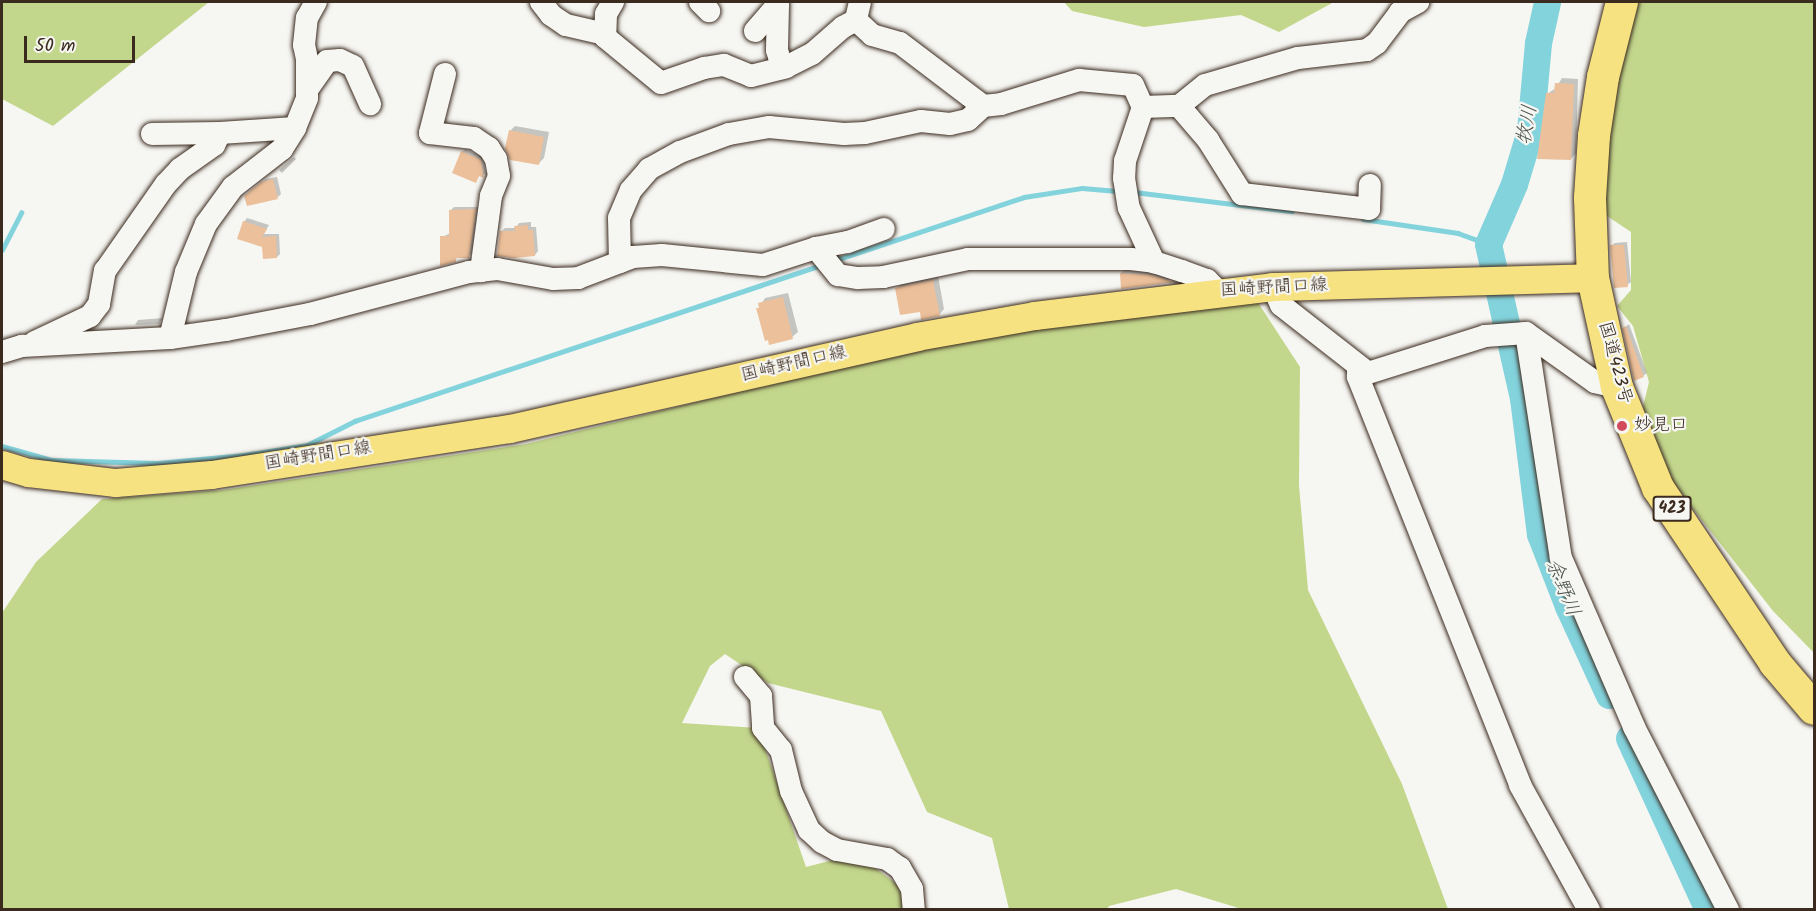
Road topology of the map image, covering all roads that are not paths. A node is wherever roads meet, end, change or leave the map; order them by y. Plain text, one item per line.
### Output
1 (315, 2) edge
2 (541, 2) edge
3 (613, 2) edge
4 (1418, 2) edge
5 (1622, 2) edge
6 (858, 11) edge
7 (755, 31) dead end
8 (605, 34) junction
9 (782, 68) junction
10 (445, 74) dead end
11 (307, 90) junction
12 (370, 104) dead end
13 (983, 106) junction
14 (1179, 106) junction
15 (1143, 107) junction
16 (295, 128) junction
17 (220, 133) junction
18 (153, 134) dead end
19 (1370, 185) dead end
20 (884, 229) dead end
21 (816, 248) junction
22 (620, 262) junction
23 (1154, 262) junction
24 (481, 271) junction
25 (1593, 278) junction
26 (1273, 287) junction
27 (1219, 292) junction
28 (1526, 333) junction
29 (2, 336) edge
30 (170, 338) junction
31 (17, 348) edge
32 (1358, 366) junction
33 (1617, 387) junction
34 (2, 465) edge
35 (745, 677) dead end
36 (1815, 709) edge
37 (914, 909) edge
38 (1589, 909) edge
39 (1728, 909) edge

1 - 11 street
2 - 8 street
3 - 8 street
4 - 14 street
5 - 25 highway, 国道423号 / 423
6 - 9 street
6 - 13 street
7 - 9 street
8 - 9 street
10 - 24 street
11 - 12 street
11 - 16 street
13 - 15 street
13 - 22 street
14 - 15 street
14 - 19 street
15 - 23 street
16 - 17 street
16 - 30 street
17 - 18 street
17 - 31 street
20 - 21 street
21 - 22 street
21 - 23 street
22 - 24 street
23 - 27 street
24 - 30 street
25 - 26 main road, 国崎野間口線
25 - 33 highway, 国道423号 / 423
26 - 27 main road, 国崎野間口線
26 - 32 street
27 - 34 main road, 国崎野間口線
28 - 32 street
28 - 33 street
28 - 39 street
29 - 31 street
30 - 31 street
32 - 38 street
33 - 36 highway, 国道423号 / 423
35 - 37 street

